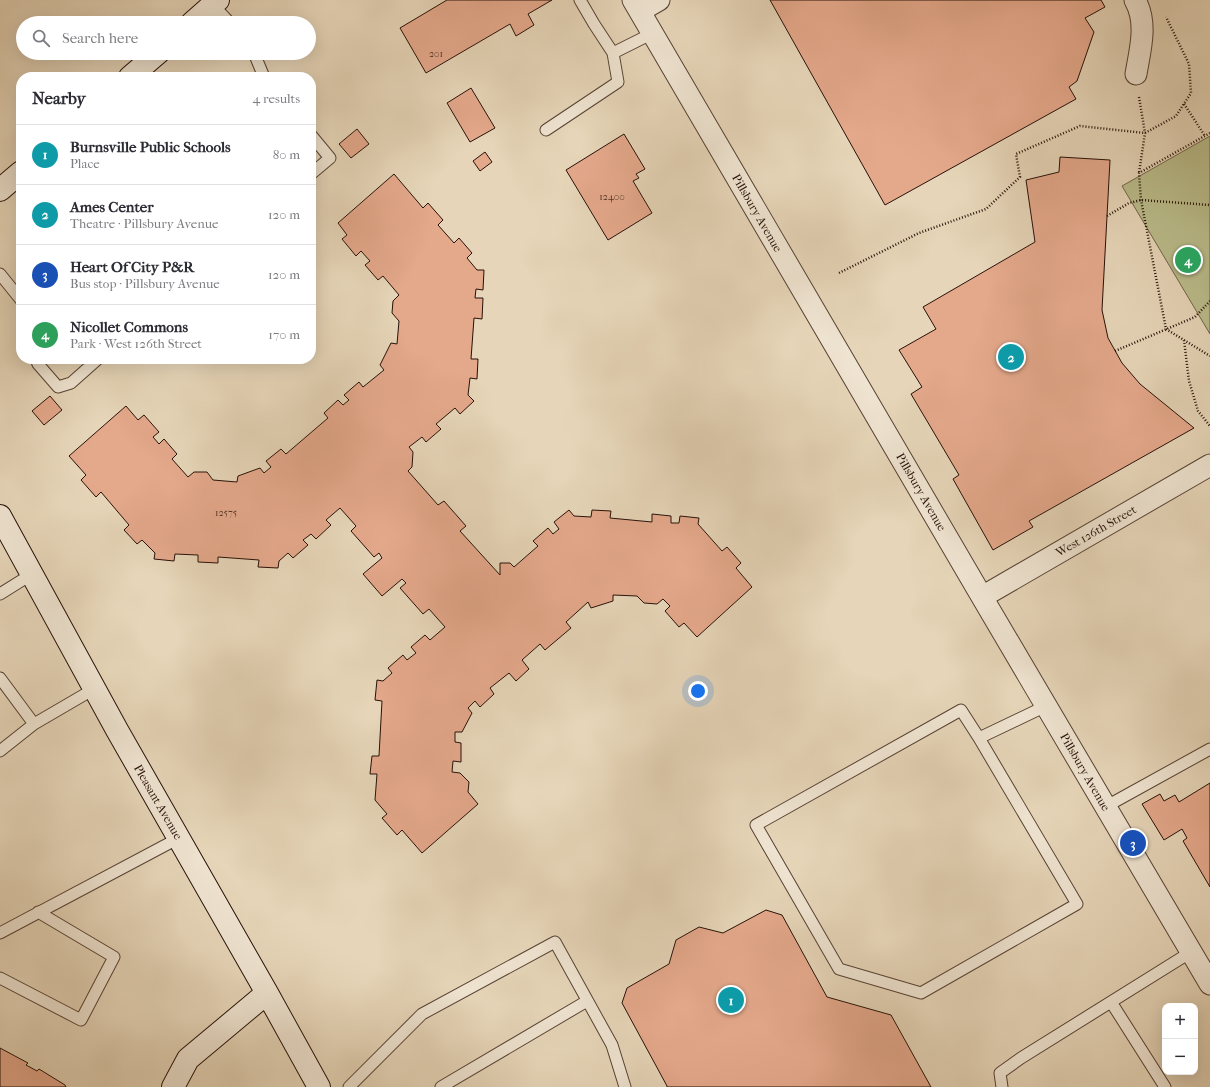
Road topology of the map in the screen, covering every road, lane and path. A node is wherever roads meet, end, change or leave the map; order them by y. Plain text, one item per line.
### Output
1 (580, 0) edge
2 (659, 0) edge
3 (1135, 0) edge
4 (216, 2) edge
5 (636, 6) edge
6 (200, 16) edge
7 (225, 16) edge
8 (1166, 17) dead end
9 (652, 33) junction
10 (613, 52) junction
11 (150, 60) edge
12 (257, 60) edge
13 (136, 72) edge
14 (262, 72) edge
15 (1136, 74) joint
16 (1184, 104) junction
17 (546, 130) dead end
18 (1145, 133) junction
19 (1210, 133) edge
20 (1205, 136) junction
21 (316, 141) edge
22 (316, 170) edge
23 (1139, 173) junction
24 (16, 176) edge
25 (0, 190) edge
26 (1141, 200) junction
27 (1210, 205) edge
28 (1107, 216) dead end
29 (838, 273) dead end
30 (0, 274) edge
31 (16, 294) edge
32 (1210, 301) edge
33 (1166, 329) junction
34 (1184, 340) junction
35 (1115, 351) dead end
36 (1210, 356) edge
37 (38, 364) edge
38 (92, 364) edge
39 (1210, 426) edge
40 (1210, 465) edge
41 (0, 516) edge
42 (32, 574) junction
43 (0, 594) edge
44 (982, 596) junction
45 (0, 678) edge
46 (94, 689) junction
47 (1046, 706) junction
48 (34, 724) junction
49 (979, 738) junction
50 (1210, 749) edge
51 (0, 751) edge
52 (1105, 807) junction
53 (179, 838) junction
54 (38, 912) junction
55 (0, 933) edge
56 (1191, 952) junction
57 (0, 978) edge
58 (1210, 984) edge
59 (267, 993) junction
60 (587, 1001) junction
61 (1111, 1002) junction
62 (173, 1087) edge
63 (319, 1087) edge
64 (349, 1087) edge
65 (441, 1087) edge
66 (625, 1087) edge
67 (1002, 1087) edge
68 (1165, 1087) edge

1 - 10 lane
2 - 5 street
3 - 15 street
4 - 6 street
4 - 7 lane
5 - 9 street, Pillsbury Avenue
8 - 16 path
9 - 10 lane
9 - 44 street, Pillsbury Avenue
10 - 17 lane
11 - 13 street
12 - 14 lane
15 - 18 path
16 - 18 path
16 - 20 path
18 - 23 path
18 - 29 path
19 - 20 path
20 - 23 path
21 - 22 lane
23 - 26 path
24 - 25 street
26 - 27 path
26 - 28 path
26 - 33 path
30 - 31 lane
32 - 33 path
33 - 34 path
33 - 35 path
34 - 36 path
34 - 39 path
37 - 38 lane
40 - 44 street, West 126th Street
41 - 42 street, Pleasant Avenue
42 - 43 lane
42 - 46 street, Pleasant Avenue
44 - 47 street, Pillsbury Avenue
45 - 48 lane
46 - 48 lane
46 - 53 street, Pleasant Avenue
47 - 49 lane
47 - 52 street, Pillsbury Avenue
48 - 51 lane
49 - 49 lane
50 - 52 lane
52 - 56 street, Pillsbury Avenue
53 - 54 lane
53 - 59 street, Pleasant Avenue
54 - 55 lane
54 - 57 lane
56 - 58 street, Pillsbury Avenue
56 - 61 lane
59 - 62 street
59 - 63 street, Pleasant Avenue
60 - 64 lane
60 - 65 lane
60 - 66 lane
61 - 67 lane
61 - 68 lane

